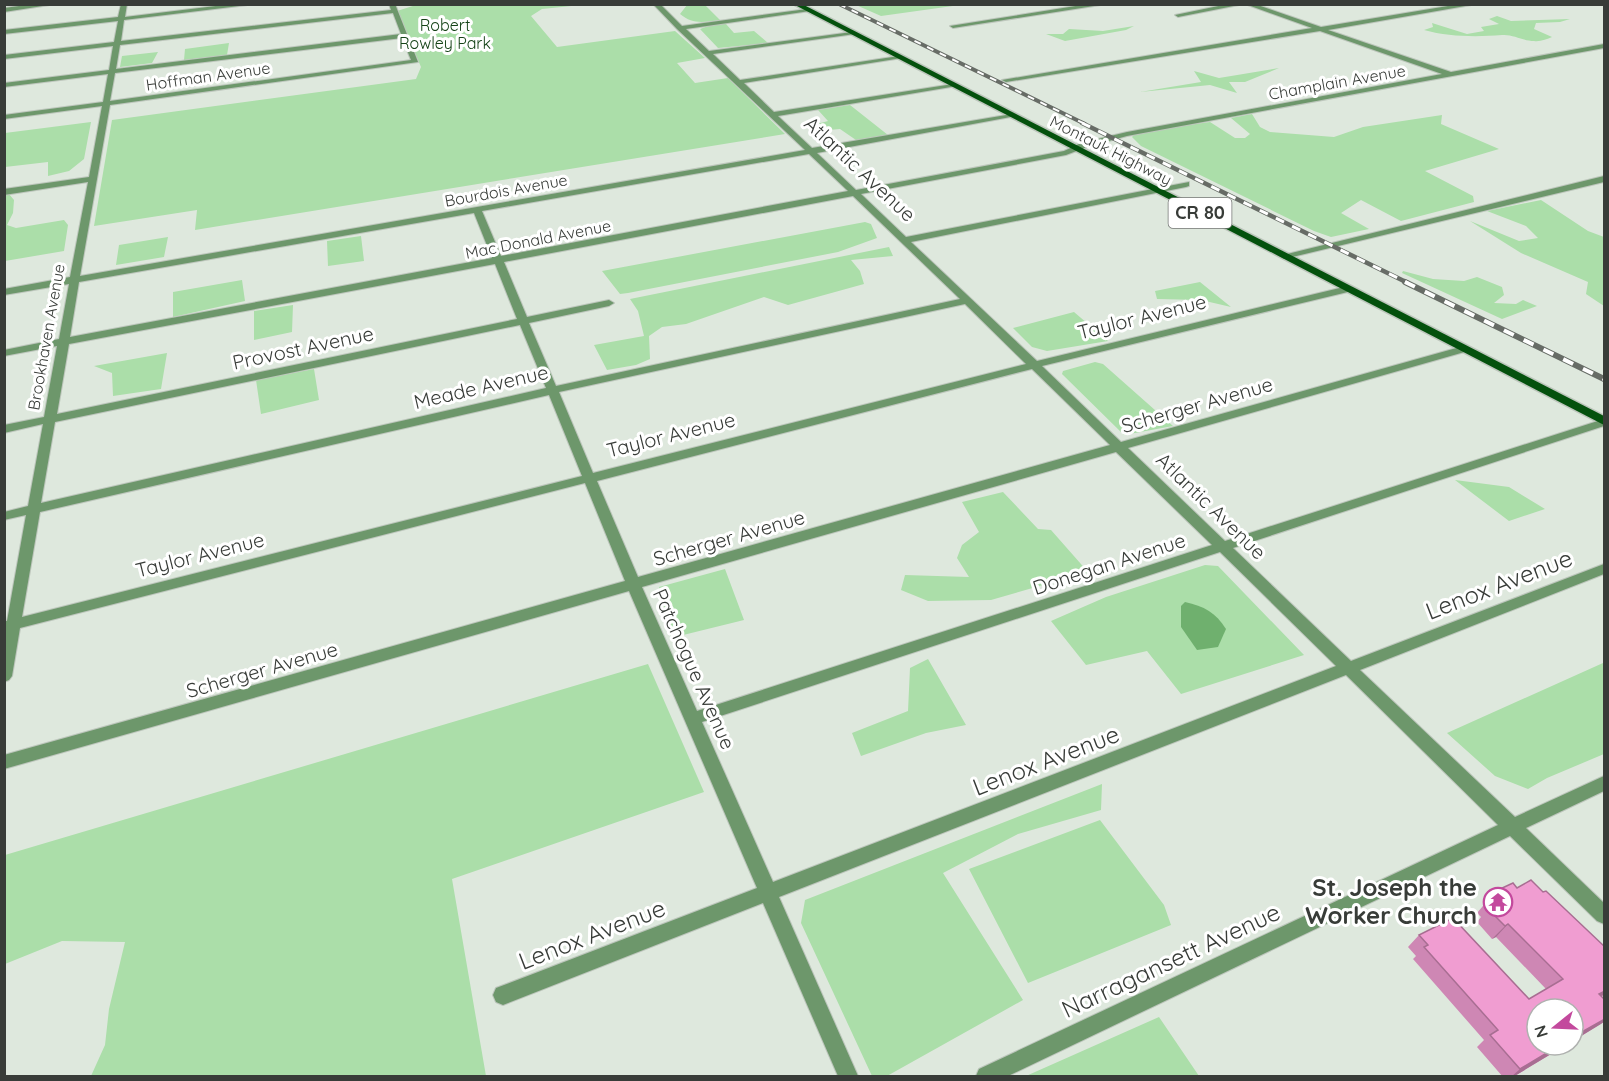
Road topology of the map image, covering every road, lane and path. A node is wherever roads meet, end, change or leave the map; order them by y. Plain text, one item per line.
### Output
1 (53, 4) edge
2 (124, 4) edge
3 (252, 4) edge
4 (795, 4) edge
5 (1104, 4) edge
6 (1241, 4) edge
7 (1248, 4) edge
8 (1474, 4) edge
9 (657, 5) edge
10 (393, 8) edge
11 (4, 10) edge
12 (807, 10) junction
13 (1178, 15) dead end
14 (121, 19) junction
15 (953, 26) dead end
16 (679, 28) junction
17 (1321, 30) junction
18 (4, 32) edge
19 (852, 34) junction
20 (404, 36) junction
21 (117, 44) junction
22 (1605, 46) edge
23 (706, 53) junction
24 (4, 57) edge
25 (899, 58) junction
26 (112, 72) junction
27 (1451, 75) junction
28 (1006, 80) dead end
29 (738, 82) junction
30 (4, 85) edge
31 (953, 86) junction
32 (106, 104) junction
33 (772, 115) junction
34 (1012, 116) junction
35 (4, 117) edge
36 (1076, 149) junction
37 (810, 152) junction
38 (93, 179) junction
39 (1605, 179) edge
40 (1186, 184) dead end
41 (1157, 190) junction
42 (4, 192) edge
43 (856, 195) junction
44 (477, 210) junction
45 (904, 240) junction
46 (1284, 256) junction
47 (498, 262) junction
48 (75, 280) junction
49 (1348, 289) junction
50 (4, 292) edge
51 (967, 300) junction
52 (609, 303) dead end
53 (524, 320) junction
54 (64, 342) junction
55 (1464, 348) junction
56 (4, 353) edge
57 (1034, 365) junction
58 (554, 390) junction
59 (50, 420) junction
60 (1605, 421) edge
61 (4, 429) edge
62 (1119, 447) junction
63 (590, 478) junction
64 (34, 510) junction
65 (4, 516) edge
66 (1224, 548) junction
67 (1605, 569) edge
68 (634, 585) junction
69 (9, 626) edge
70 (1350, 669) junction
71 (4, 676) edge
72 (693, 719) junction
73 (4, 762) edge
74 (1605, 783) edge
75 (1512, 826) junction
76 (769, 893) junction
77 (1605, 915) edge
78 (503, 995) dead end
79 (848, 1077) edge
80 (986, 1077) edge

1 - 11 street
2 - 14 street, Brookhaven Avenue
3 - 14 street
4 - 12 main road, Montauk Highway / CR 80
5 - 15 street
6 - 13 street
7 - 17 street
8 - 17 street
9 - 16 street, Atlantic Avenue
10 - 20 street
10 - 21 street
12 - 16 street
12 - 19 main road, Montauk Highway / CR 80
14 - 18 street
14 - 21 street, Brookhaven Avenue
16 - 23 street, Atlantic Avenue
17 - 27 street
17 - 28 street
19 - 23 street
19 - 25 main road, Montauk Highway / CR 80
20 - 26 street
20 - 32 street, Hoffman Avenue
21 - 24 street
21 - 26 street, Brookhaven Avenue
22 - 27 street, Champlain Avenue
23 - 29 street, Atlantic Avenue
25 - 29 street
25 - 31 main road, Montauk Highway / CR 80
26 - 30 street
26 - 32 street, Brookhaven Avenue
27 - 36 street, Champlain Avenue
29 - 33 street, Atlantic Avenue
31 - 33 street
31 - 34 main road, Montauk Highway / CR 80
32 - 35 street, Hoffman Avenue
32 - 38 street, Brookhaven Avenue
33 - 37 street, Atlantic Avenue
34 - 36 main road, Montauk Highway / CR 80
34 - 37 street, Bourdois Avenue
36 - 41 main road, Montauk Highway / CR 80
36 - 43 street, Mac Donald Avenue
37 - 43 street, Atlantic Avenue
37 - 44 street, Bourdois Avenue
38 - 42 street
38 - 48 street, Brookhaven Avenue
39 - 46 street
40 - 41 street
41 - 45 street
41 - 46 main road, Montauk Highway / CR 80
43 - 45 street, Atlantic Avenue
43 - 47 street, Mac Donald Avenue
44 - 47 street, Patchogue Avenue
44 - 48 street, Bourdois Avenue
45 - 51 street, Atlantic Avenue
46 - 49 main road, Montauk Highway / CR 80
47 - 53 street, Patchogue Avenue
47 - 54 street, Mac Donald Avenue
48 - 50 street, Bourdois Avenue
48 - 54 street, Brookhaven Avenue
49 - 55 main road, Montauk Highway / CR 80
49 - 57 street, Taylor Avenue
51 - 57 street, Atlantic Avenue
51 - 58 street, Meade Avenue
52 - 53 street, Provost Avenue
53 - 58 street, Patchogue Avenue
53 - 59 street, Provost Avenue
54 - 56 street, Mac Donald Avenue
54 - 59 street, Brookhaven Avenue
55 - 60 main road, Montauk Highway / CR 80
55 - 62 street, Scherger Avenue
57 - 62 street, Atlantic Avenue
57 - 63 street, Taylor Avenue
58 - 63 street, Patchogue Avenue
58 - 64 street, Meade Avenue
59 - 61 street, Provost Avenue
59 - 64 street, Brookhaven Avenue
60 - 66 street, Donegan Avenue
62 - 66 street, Atlantic Avenue
62 - 68 street, Scherger Avenue
63 - 68 street, Patchogue Avenue
63 - 69 street, Taylor Avenue
64 - 65 street, Meade Avenue
64 - 69 street, Brookhaven Avenue
66 - 70 street, Atlantic Avenue
66 - 72 street, Donegan Avenue
67 - 70 street, Lenox Avenue
68 - 72 street, Patchogue Avenue
68 - 73 street, Scherger Avenue
69 - 71 street, Brookhaven Avenue
70 - 75 street, Atlantic Avenue
70 - 76 street, Lenox Avenue
72 - 76 street, Patchogue Avenue
74 - 75 street, Narragansett Avenue
75 - 77 street, Atlantic Avenue
75 - 80 street, Narragansett Avenue
76 - 78 street, Lenox Avenue
76 - 79 street, Patchogue Avenue

